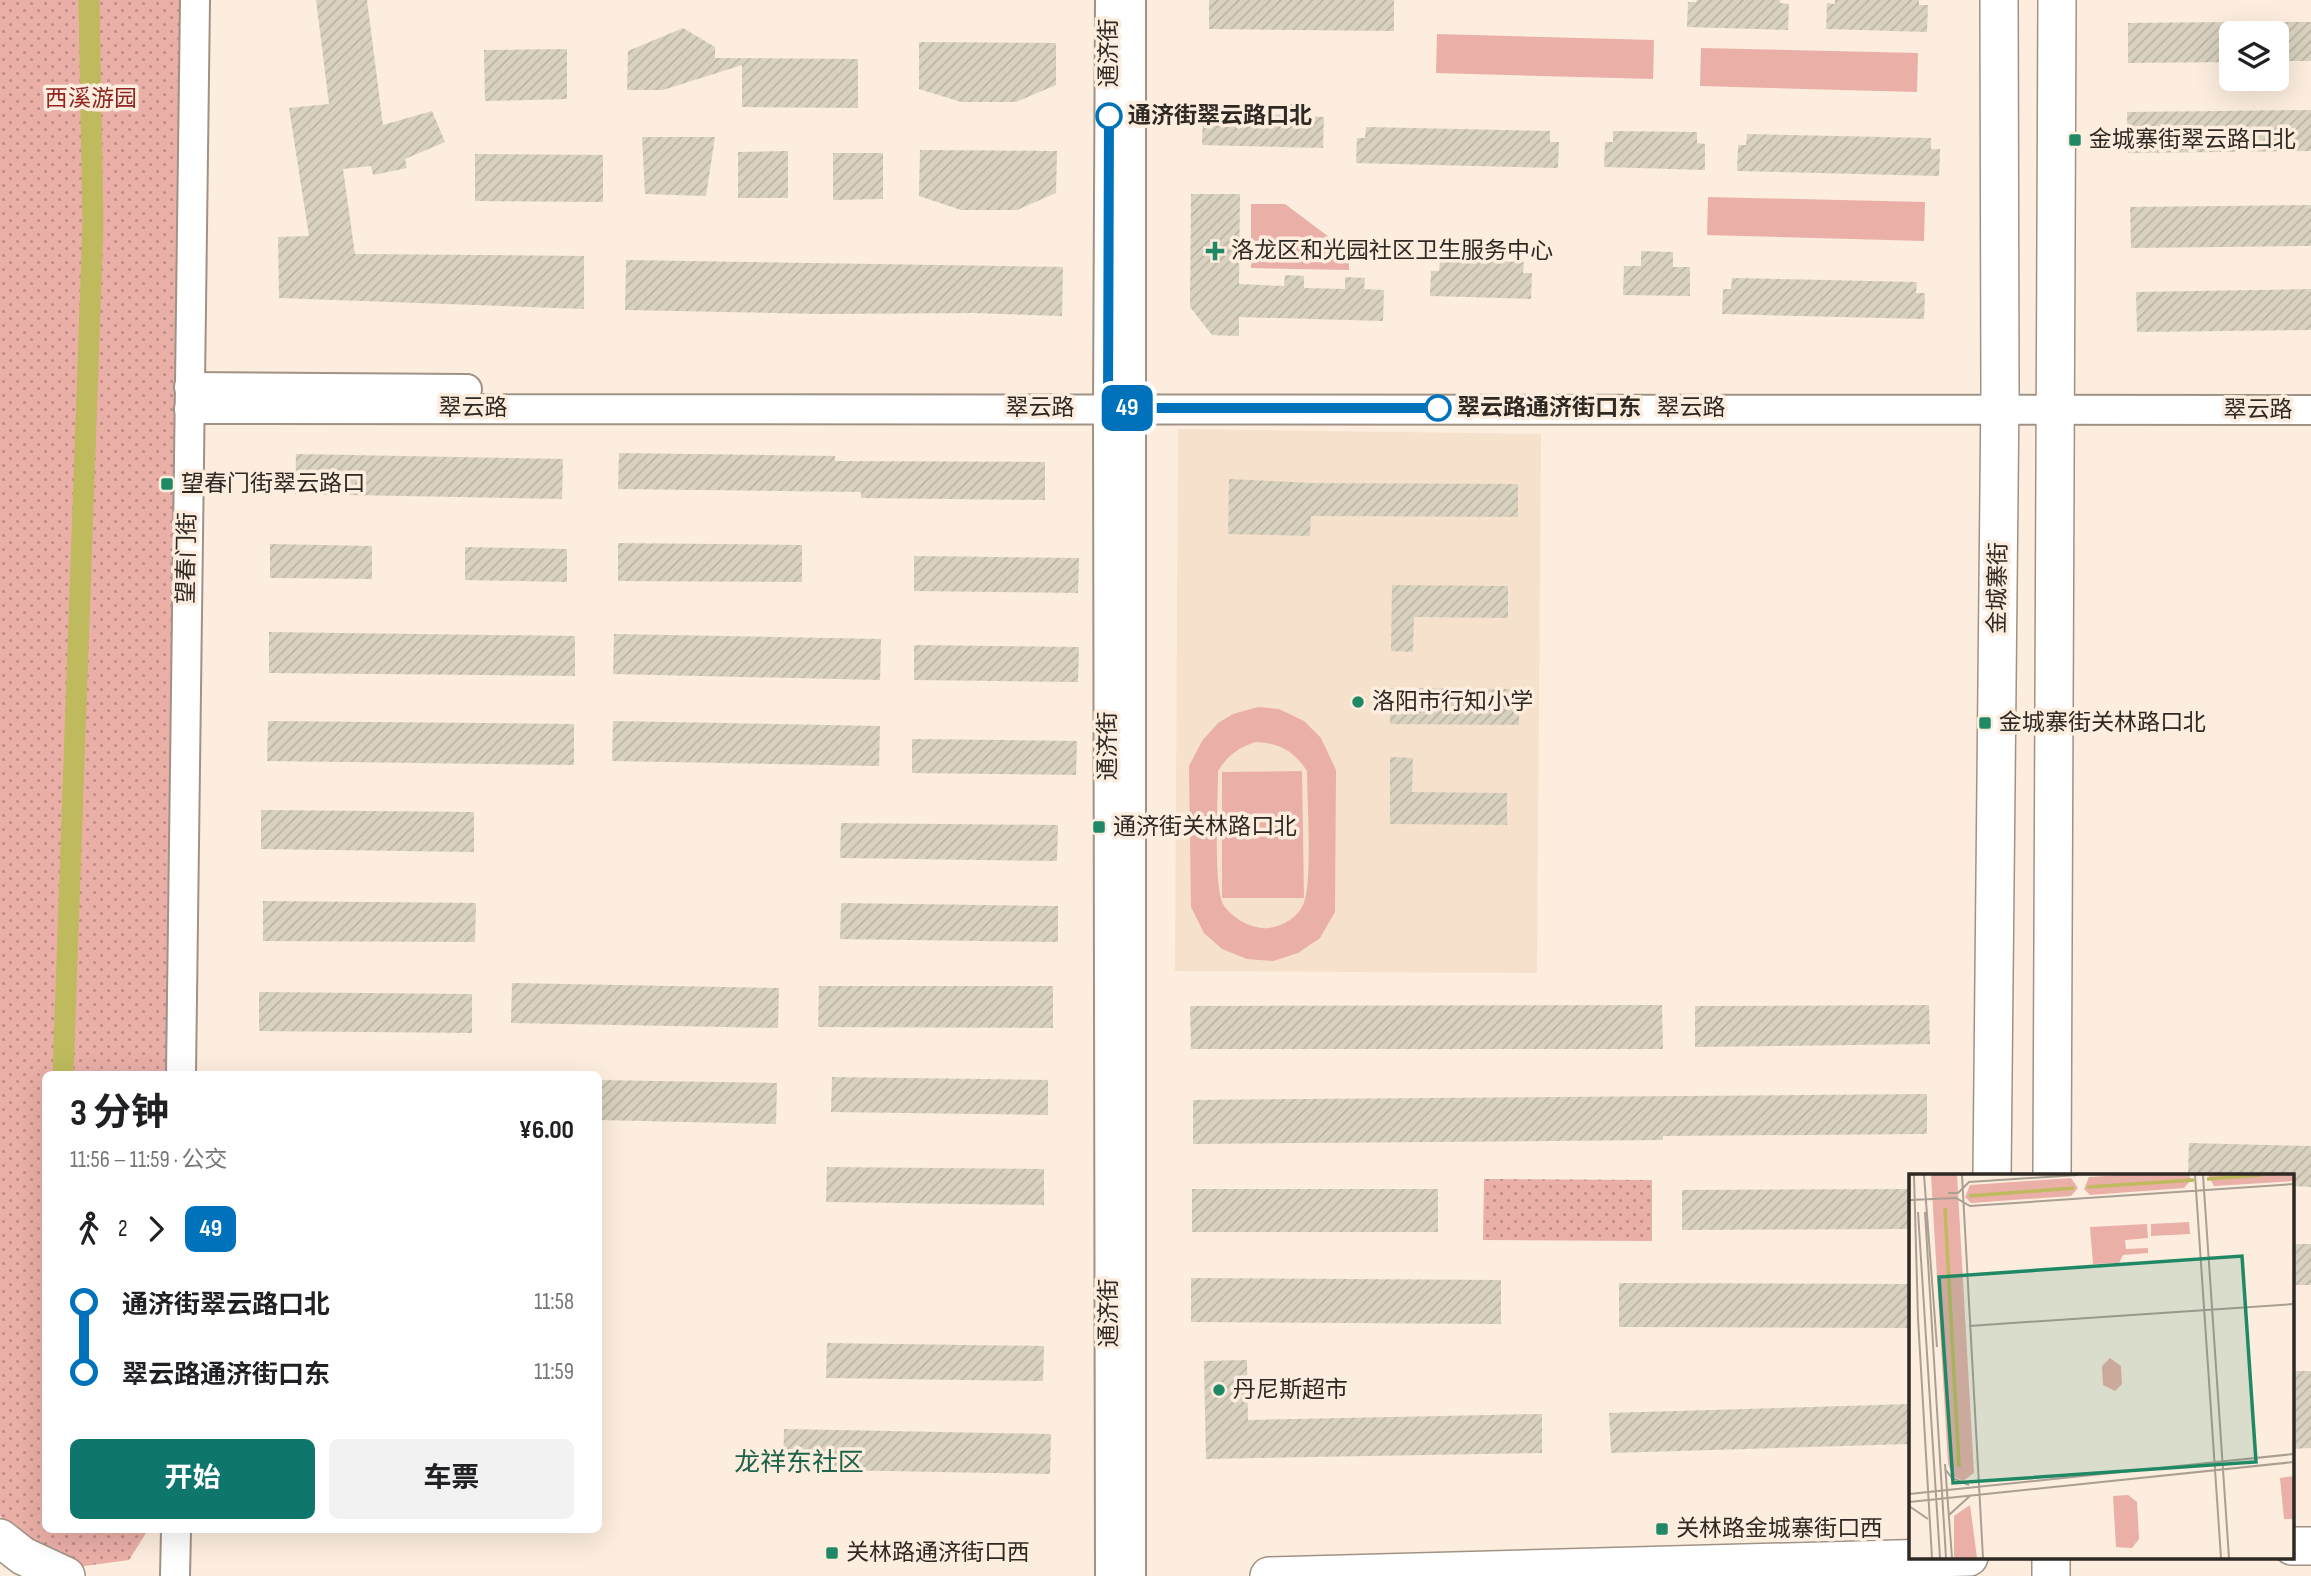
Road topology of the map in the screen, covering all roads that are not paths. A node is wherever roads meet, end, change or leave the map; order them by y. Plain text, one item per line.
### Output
1 (195, 0) edge
2 (215, 0) edge
3 (1110, 0) edge
4 (1131, 0) edge
5 (1998, 0) edge
6 (2057, 0) edge
7 (2311, 394) edge
8 (199, 398) junction
9 (1119, 398) junction
10 (2000, 400) junction
11 (2056, 400) junction
12 (2311, 410) edge
13 (181, 1071) edge
14 (201, 1071) edge
15 (1992, 1174) edge
16 (2052, 1174) edge
17 (176, 1533) edge
18 (195, 1533) edge
19 (0, 1538) edge
20 (1932, 1558) edge
21 (1988, 1558) edge
22 (2050, 1558) edge
23 (66, 1576) edge
24 (175, 1576) edge
25 (195, 1576) edge
26 (1110, 1576) edge
27 (1130, 1576) edge
28 (1269, 1576) edge
29 (1988, 1576) edge
30 (2051, 1576) edge

1 - 8 street, 望春门街
2 - 8 street, 望春门街
3 - 9 street, 通济街
4 - 9 street, 通济街
5 - 10 main road, 金城寨街
6 - 11 main road
7 - 11 street, 翠云路
8 - 9 street, 翠云路
8 - 13 street, 望春门街
8 - 14 street, 望春门街
9 - 10 street, 翠云路
9 - 26 street, 通济街
9 - 27 street, 通济街
10 - 11 street, 翠云路
10 - 15 main road, 金城寨街
11 - 12 street, 翠云路
11 - 16 main road
17 - 24 street
18 - 25 street
19 - 23 main road
20 - 28 main road
21 - 29 main road
22 - 30 main road

